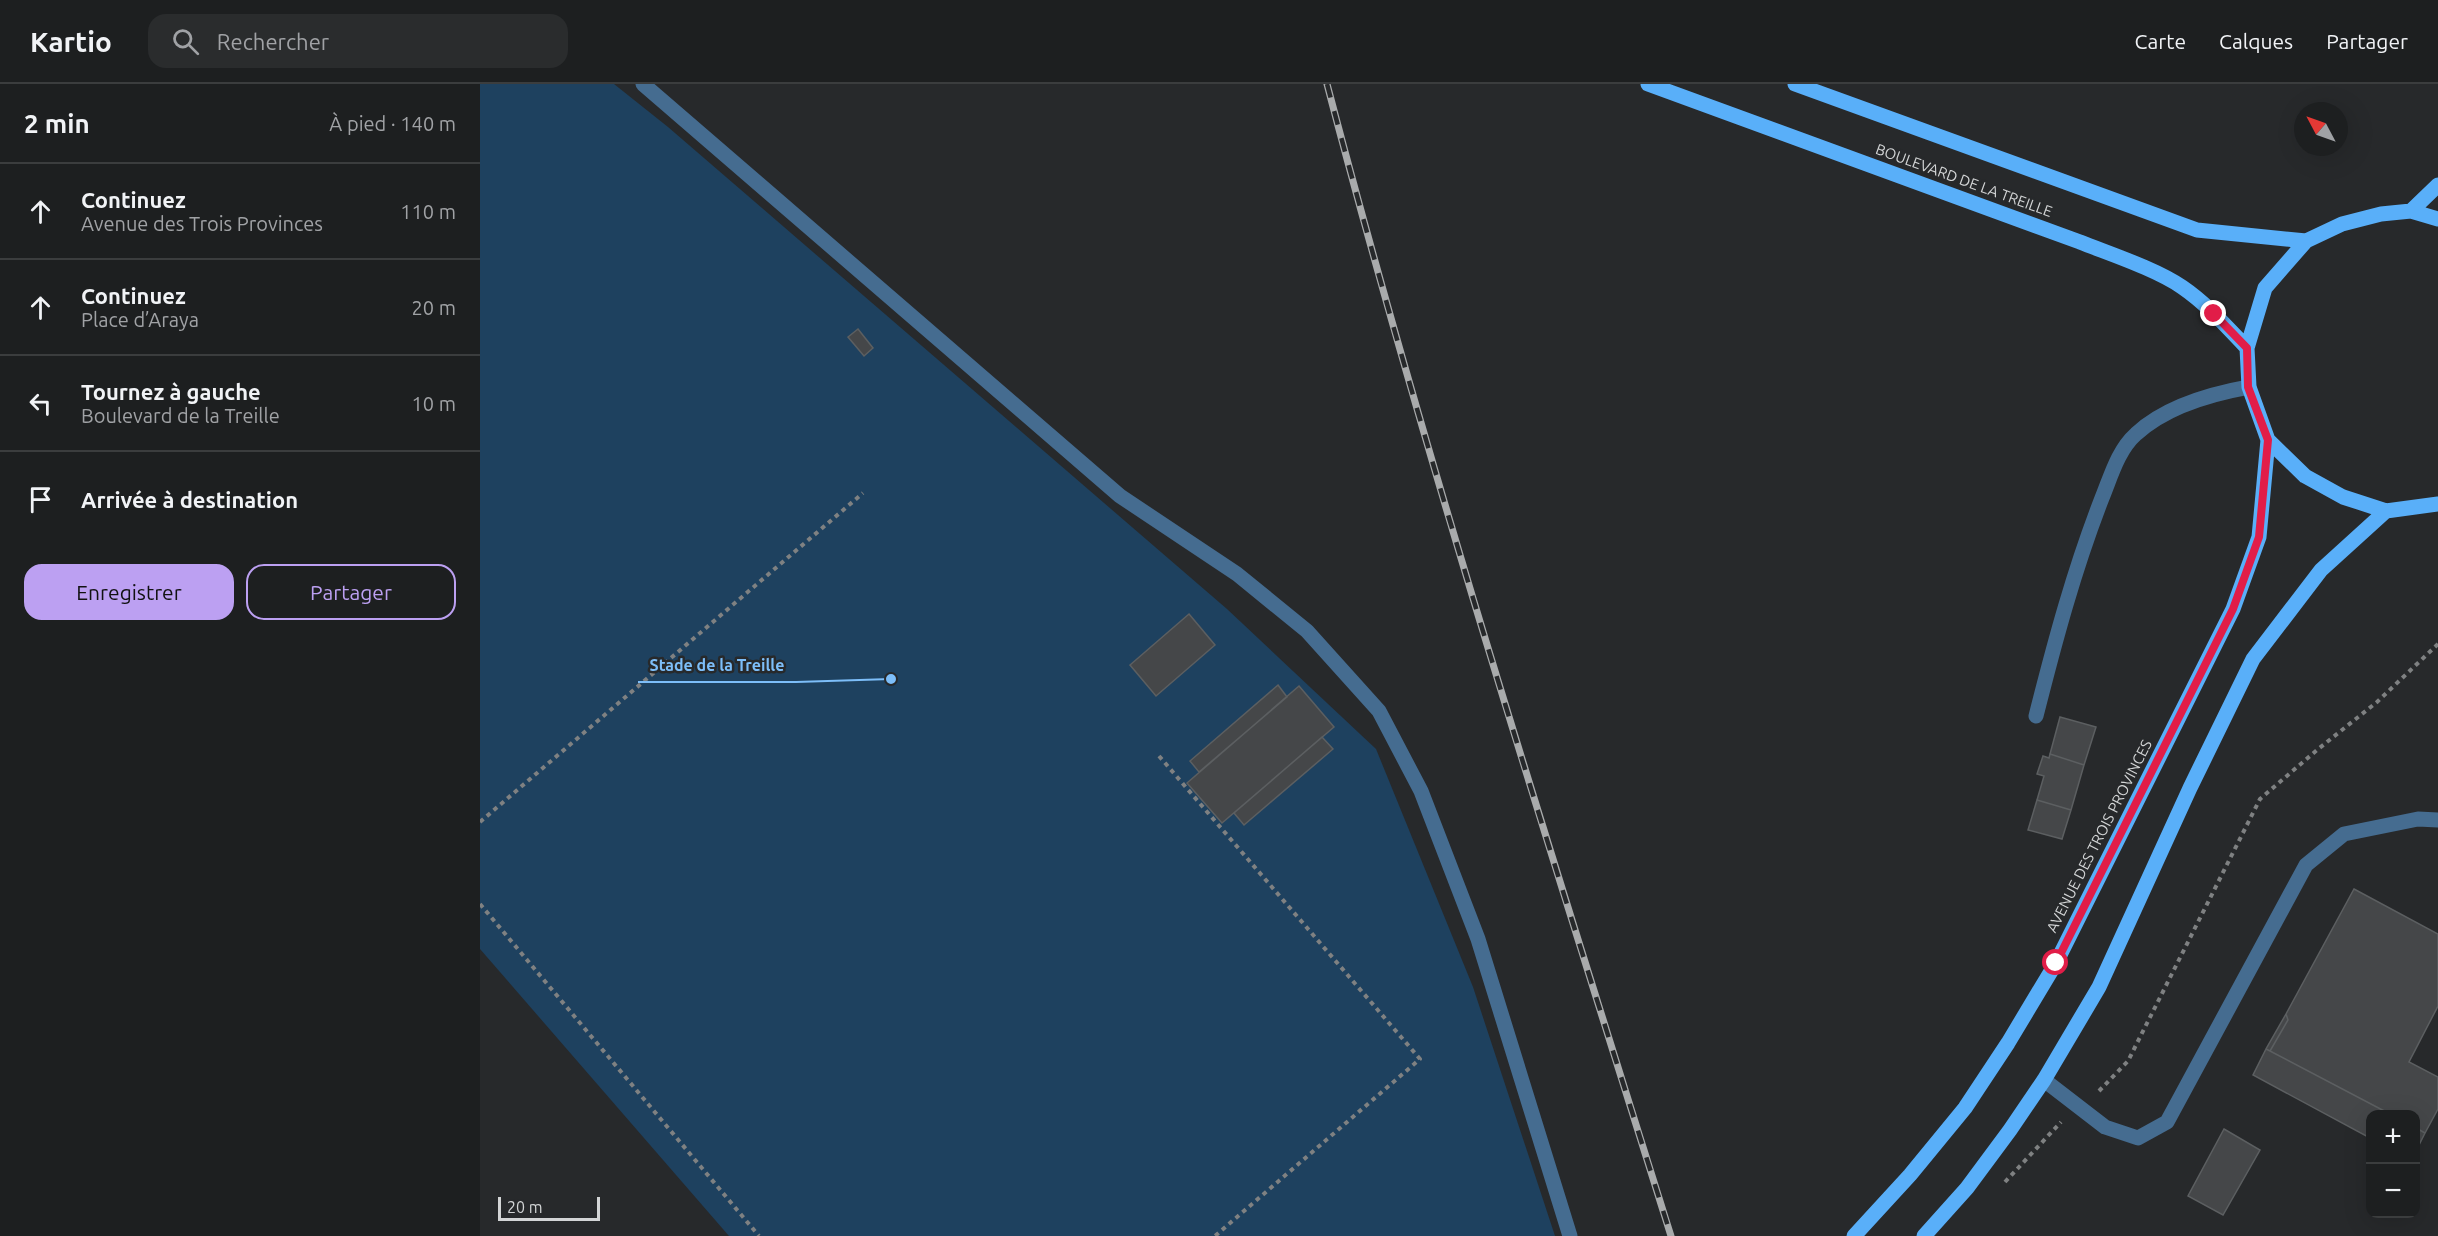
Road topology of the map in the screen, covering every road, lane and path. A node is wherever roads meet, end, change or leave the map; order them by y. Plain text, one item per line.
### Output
1 (644, 84) edge
2 (1648, 84) edge
3 (1795, 84) edge
4 (2438, 184) edge
5 (2411, 211) junction
6 (2438, 219) edge
7 (2306, 241) junction
8 (2247, 348) junction
9 (2248, 387) junction
10 (2268, 440) junction
11 (862, 493) dead end
12 (2438, 504) edge
13 (2386, 512) junction
14 (2438, 644) edge
15 (2036, 716) dead end
16 (1159, 756) dead end
17 (2438, 820) edge
18 (480, 822) edge
19 (480, 903) edge
20 (2044, 1080) junction
21 (2076, 1105) junction
22 (2004, 1184) dead end
23 (759, 1236) edge
24 (1215, 1236) edge
25 (1570, 1236) edge
26 (1854, 1236) edge
27 (1924, 1236) edge

1 - 25 street
2 - 8 main road, BOULEVARD DE LA TREILLE
3 - 7 main road, BOULEVARD DE LA TREILLE
4 - 5 main road
5 - 6 main road
5 - 7 main road
7 - 8 main road
8 - 9 main road
9 - 10 main road
9 - 15 street
10 - 13 main road
10 - 26 main road, AVENUE DES TROIS PROVINCES
11 - 18 path
12 - 13 main road
13 - 20 main road
14 - 21 path
16 - 24 path
17 - 21 street
19 - 23 path
20 - 21 street
20 - 27 main road
21 - 22 path

